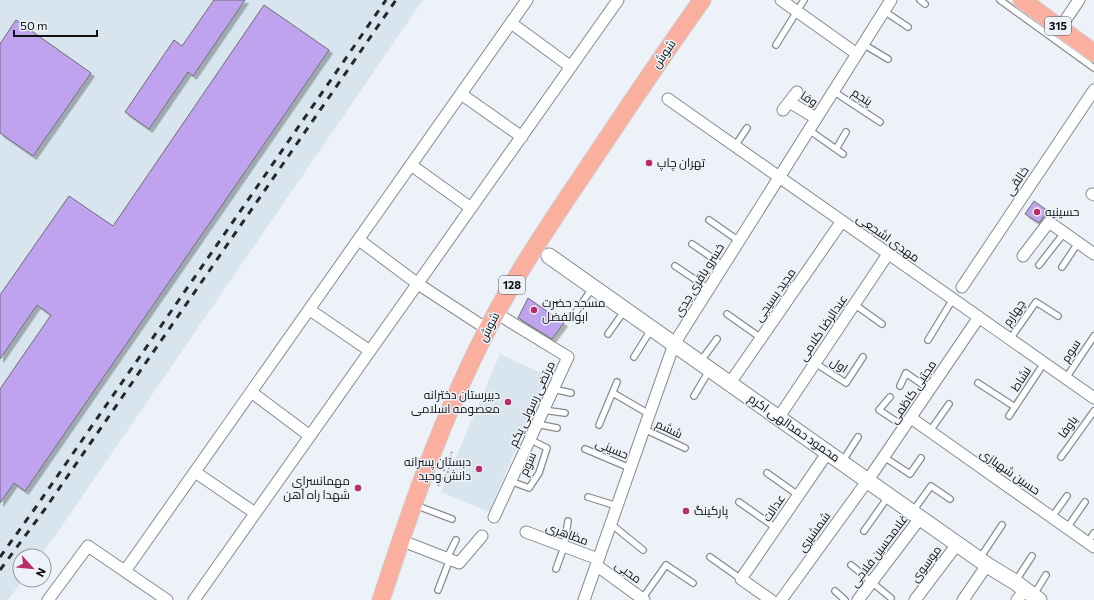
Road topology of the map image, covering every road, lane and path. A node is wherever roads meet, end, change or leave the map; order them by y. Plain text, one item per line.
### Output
1 (527, 0) edge
2 (618, 0) edge
3 (702, 0) edge
4 (781, 0) edge
5 (804, 0) edge
6 (890, 0) edge
7 (1000, 0) edge
8 (1022, 0) edge
9 (1079, 0) edge
10 (797, 11) junction
11 (884, 11) junction
12 (511, 23) junction
13 (908, 27) dead end
14 (1060, 28) junction
15 (776, 44) dead end
16 (863, 44) junction
17 (1094, 53) edge
18 (857, 54) junction
19 (888, 59) dead end
20 (571, 67) junction
21 (1094, 68) edge
22 (1094, 90) edge
23 (797, 92) dead end
24 (833, 92) junction
25 (461, 94) junction
26 (668, 99) dead end
27 (816, 118) junction
28 (880, 122) dead end
29 (747, 128) dead end
30 (809, 130) junction
31 (846, 132) dead end
32 (522, 137) junction
33 (735, 146) junction
34 (836, 149) junction
35 (843, 154) dead end
36 (411, 165) junction
37 (779, 177) junction
38 (471, 208) junction
39 (709, 220) dead end
40 (842, 221) junction
41 (1064, 233) junction
42 (359, 240) junction
43 (739, 241) junction
44 (1078, 243) junction
45 (692, 244) dead end
46 (888, 254) junction
47 (1094, 254) edge
48 (549, 256) dead end
49 (1023, 256) dead end
50 (723, 265) junction
51 (1039, 265) dead end
52 (675, 266) dead end
53 (1062, 267) dead end
54 (418, 284) junction
55 (594, 287) junction
56 (962, 287) dead end
57 (709, 289) junction
58 (953, 299) junction
59 (854, 304) junction
60 (310, 310) junction
61 (625, 310) junction
62 (576, 312) dead end
63 (496, 313) junction
64 (727, 314) dead end
65 (1058, 316) dead end
66 (979, 317) junction
67 (882, 324) dead end
68 (652, 328) junction
69 (487, 329) junction
70 (608, 334) dead end
71 (1094, 336) edge
72 (761, 338) junction
73 (717, 339) dead end
74 (1010, 339) junction
75 (928, 340) dead end
76 (674, 344) junction
77 (370, 351) junction
78 (634, 357) dead end
79 (863, 357) dead end
80 (815, 363) junction
81 (1044, 363) junction
82 (705, 365) junction
83 (1066, 378) junction
84 (617, 382) dead end
85 (730, 383) junction
86 (978, 383) dead end
87 (900, 386) dead end
88 (552, 389) junction
89 (930, 390) junction
90 (252, 392) junction
91 (570, 393) dead end
92 (613, 393) junction
93 (694, 396) dead end
94 (890, 397) dead end
95 (1094, 398) edge
96 (949, 404) dead end
97 (1015, 407) junction
98 (542, 410) junction
99 (1094, 411) edge
100 (565, 413) dead end
101 (649, 414) junction
102 (1009, 416) dead end
103 (779, 417) junction
104 (908, 422) junction
105 (536, 424) junction
106 (599, 425) dead end
107 (557, 428) dead end
108 (644, 429) junction
109 (930, 431) junction
110 (310, 436) junction
111 (858, 437) dead end
112 (529, 439) junction
113 (685, 448) dead end
114 (585, 449) dead end
115 (452, 450) dead end
116 (828, 452) junction
117 (414, 457) dead end
118 (884, 457) junction
119 (1060, 457) dead end
120 (921, 458) dead end
121 (842, 462) junction
122 (630, 468) junction
123 (195, 472) junction
124 (448, 472) junction
125 (767, 473) dead end
126 (868, 480) junction
127 (510, 481) junction
128 (438, 486) dead end
129 (798, 495) junction
130 (890, 495) junction
131 (1067, 496) dead end
132 (588, 497) dead end
133 (950, 499) dead end
134 (739, 502) dead end
135 (1085, 502) dead end
136 (413, 504) junction
137 (617, 506) junction
138 (255, 513) junction
139 (917, 514) junction
140 (494, 516) dead end
141 (1052, 517) junction
142 (452, 519) dead end
143 (568, 521) dead end
144 (610, 524) junction
145 (1002, 525) dead end
146 (776, 528) junction
147 (1067, 528) junction
148 (526, 532) dead end
149 (864, 532) dead end
150 (1094, 533) edge
151 (482, 536) dead end
152 (400, 540) junction
153 (456, 540) dead end
154 (958, 543) junction
155 (1091, 545) edge
156 (564, 547) junction
157 (643, 550) dead end
158 (1032, 556) dead end
159 (710, 557) dead end
160 (452, 560) junction
161 (597, 562) junction
162 (984, 562) junction
163 (851, 565) dead end
164 (556, 569) dead end
165 (126, 571) junction
166 (1046, 575) dead end
167 (741, 579) junction
168 (693, 583) dead end
169 (871, 583) junction
170 (438, 590) dead end
171 (834, 592) dead end
172 (1026, 594) edge
173 (890, 598) dead end
174 (643, 599) edge
175 (48, 600) edge
176 (167, 600) edge
177 (194, 600) edge
178 (381, 600) edge
179 (584, 600) edge
180 (771, 600) edge
181 (781, 600) edge
182 (845, 600) edge
183 (858, 600) edge
184 (915, 600) edge
185 (962, 600) edge

1 - 12 street
2 - 20 street
3 - 63 main road, شوش / 128
4 - 10 street
5 - 10 lane
6 - 11 street, خسرو باقری جدی
7 - 21 lane
8 - 14 main road, 315
9 - 14 street
10 - 15 lane
10 - 18 street
11 - 13 lane
11 - 16 street, خسرو باقری جدی
12 - 20 street
12 - 25 street
14 - 17 main road, 315
16 - 18 street, خسرو باقری جدی
16 - 19 lane
18 - 24 street, خسرو باقری جدی
20 - 32 street
22 - 56 street, خالقی
23 - 27 street, وفا
24 - 27 street, خسرو باقری جدی
24 - 28 lane, پنجم
25 - 32 street
25 - 36 street
26 - 33 street, مهدی اشجعی
27 - 30 street, خسرو باقری جدی
29 - 33 lane
30 - 34 lane
30 - 37 street, خسرو باقری جدی
31 - 34 lane
32 - 38 street
33 - 37 street, مهدی اشجعی
34 - 35 lane
36 - 38 street
36 - 42 street
37 - 40 street, مهدی اشجعی
37 - 43 street, خسرو باقری جدی
38 - 54 street
39 - 43 lane
40 - 46 street, مهدی اشجعی
40 - 72 street, مجید بسیجی
41 - 44 street
41 - 49 street
41 - 51 lane
42 - 54 street
42 - 60 street
43 - 50 street, خسرو باقری جدی
44 - 47 street
44 - 53 lane
45 - 50 lane
46 - 58 street, مهدی اشجعی
46 - 59 street, عبدالرضا کلامی
48 - 55 street, محمود حمدالهی اکرم
50 - 57 street, خسرو باقری جدی
52 - 57 lane
54 - 69 street
54 - 77 street
55 - 61 street, محمود حمدالهی اکرم
55 - 62 lane
57 - 76 street, خسرو باقری جدی
58 - 66 street, مهدی اشجعی
58 - 75 lane
59 - 67 lane
59 - 80 street, عبدالرضا کلامی
60 - 77 street
60 - 90 street
61 - 68 street, محمود حمدالهی اکرم
61 - 70 lane
63 - 69 main road, شوش / 128
63 - 88 street, مرتضی رسولی یکم
64 - 72 lane
65 - 74 lane, چهارم
66 - 74 street, مهدی اشجعی
66 - 89 street, مجتبی کاظمی
68 - 76 street, محمود حمدالهی اکرم
68 - 78 lane
69 - 136 main road, شوش / 128
71 - 83 lane, سوم
72 - 85 street, مجید بسیجی
73 - 82 lane
74 - 81 street, مهدی اشجعی
76 - 82 street, محمود حمدالهی اکرم
76 - 101 street, خسرو باقری جدی
77 - 110 street
79 - 80 lane, اول
80 - 103 street, عبدالرضا کلامی
81 - 83 street, مهدی اشجعی
81 - 97 lane, نشاط
82 - 85 street, محمود حمدالهی اکرم
82 - 93 lane
83 - 95 street, مهدی اشجعی
84 - 92 lane
85 - 103 street, محمود حمدالهی اکرم
86 - 97 lane, نشاط
87 - 89 lane
88 - 91 lane
88 - 98 street, مرتضی رسولی یکم
89 - 104 street, مجتبی کاظمی
90 - 110 street
90 - 123 street
92 - 101 lane
92 - 106 lane
94 - 104 lane
96 - 109 lane
97 - 102 lane, نشاط
98 - 100 lane
98 - 105 street, مرتضی رسولی یکم
99 - 119 lane, باوفا
101 - 108 street, خسرو باقری جدی
103 - 116 street, محمود حمدالهی اکرم
104 - 109 street, حسین شهبازی
104 - 118 street, مجتبی کاظمی
105 - 107 lane
105 - 112 street, مرتضی رسولی یکم
108 - 113 lane, ششم
108 - 122 street, خسرو باقری جدی
109 - 141 street, حسین شهبازی
110 - 138 street
111 - 121 lane
112 - 127 street, مرتضی رسولی یکم
112 - 127 lane, سوم
114 - 122 lane, حسینی
115 - 124 path
116 - 121 street, محمود حمدالهی اکرم
116 - 129 street, عدالت
117 - 124 path, bridge
118 - 120 lane
118 - 126 street, مجتبی کاظمی
121 - 126 street, محمود حمدالهی اکرم
122 - 137 street, خسرو باقری جدی
123 - 138 street
123 - 165 street
124 - 128 path
125 - 129 lane
126 - 130 street, محمود حمدالهی اکرم
126 - 181 street, شمشیری
127 - 140 street, مرتضی رسولی یکم
129 - 146 street, عدالت
130 - 139 street, محمود حمدالهی اکرم
130 - 149 lane
131 - 141 lane
132 - 137 lane
133 - 139 lane
134 - 146 lane
135 - 147 lane
136 - 142 lane
136 - 152 main road, شوش / 128
137 - 144 street, خسرو باقری جدی
138 - 177 street
139 - 154 street, محمود حمدالهی اکرم
139 - 169 street, غلامحسین فلاحی
141 - 147 street, حسین شهبازی
143 - 156 lane
144 - 157 lane
144 - 161 street, خسرو باقری جدی
145 - 162 lane
146 - 167 street, عدالت
147 - 155 street, حسین شهبازی
148 - 156 street, مظاهری
150 - 155 lane
151 - 160 street
152 - 160 street
152 - 178 main road, شوش / 128
153 - 160 lane
154 - 162 street, محمود حمدالهی اکرم
154 - 184 street, موسوی
156 - 161 street, مظاهری
156 - 164 lane
158 - 172 lane
159 - 167 lane
160 - 170 lane
161 - 174 street, محبی
161 - 179 street, خسرو باقری جدی
162 - 172 street, محمود حمدالهی اکرم
162 - 185 street
163 - 169 lane
165 - 175 street
165 - 176 street
166 - 172 lane
167 - 180 street
168 - 174 lane
169 - 173 lane
169 - 183 street, غلامحسین فلاحی
171 - 182 lane

